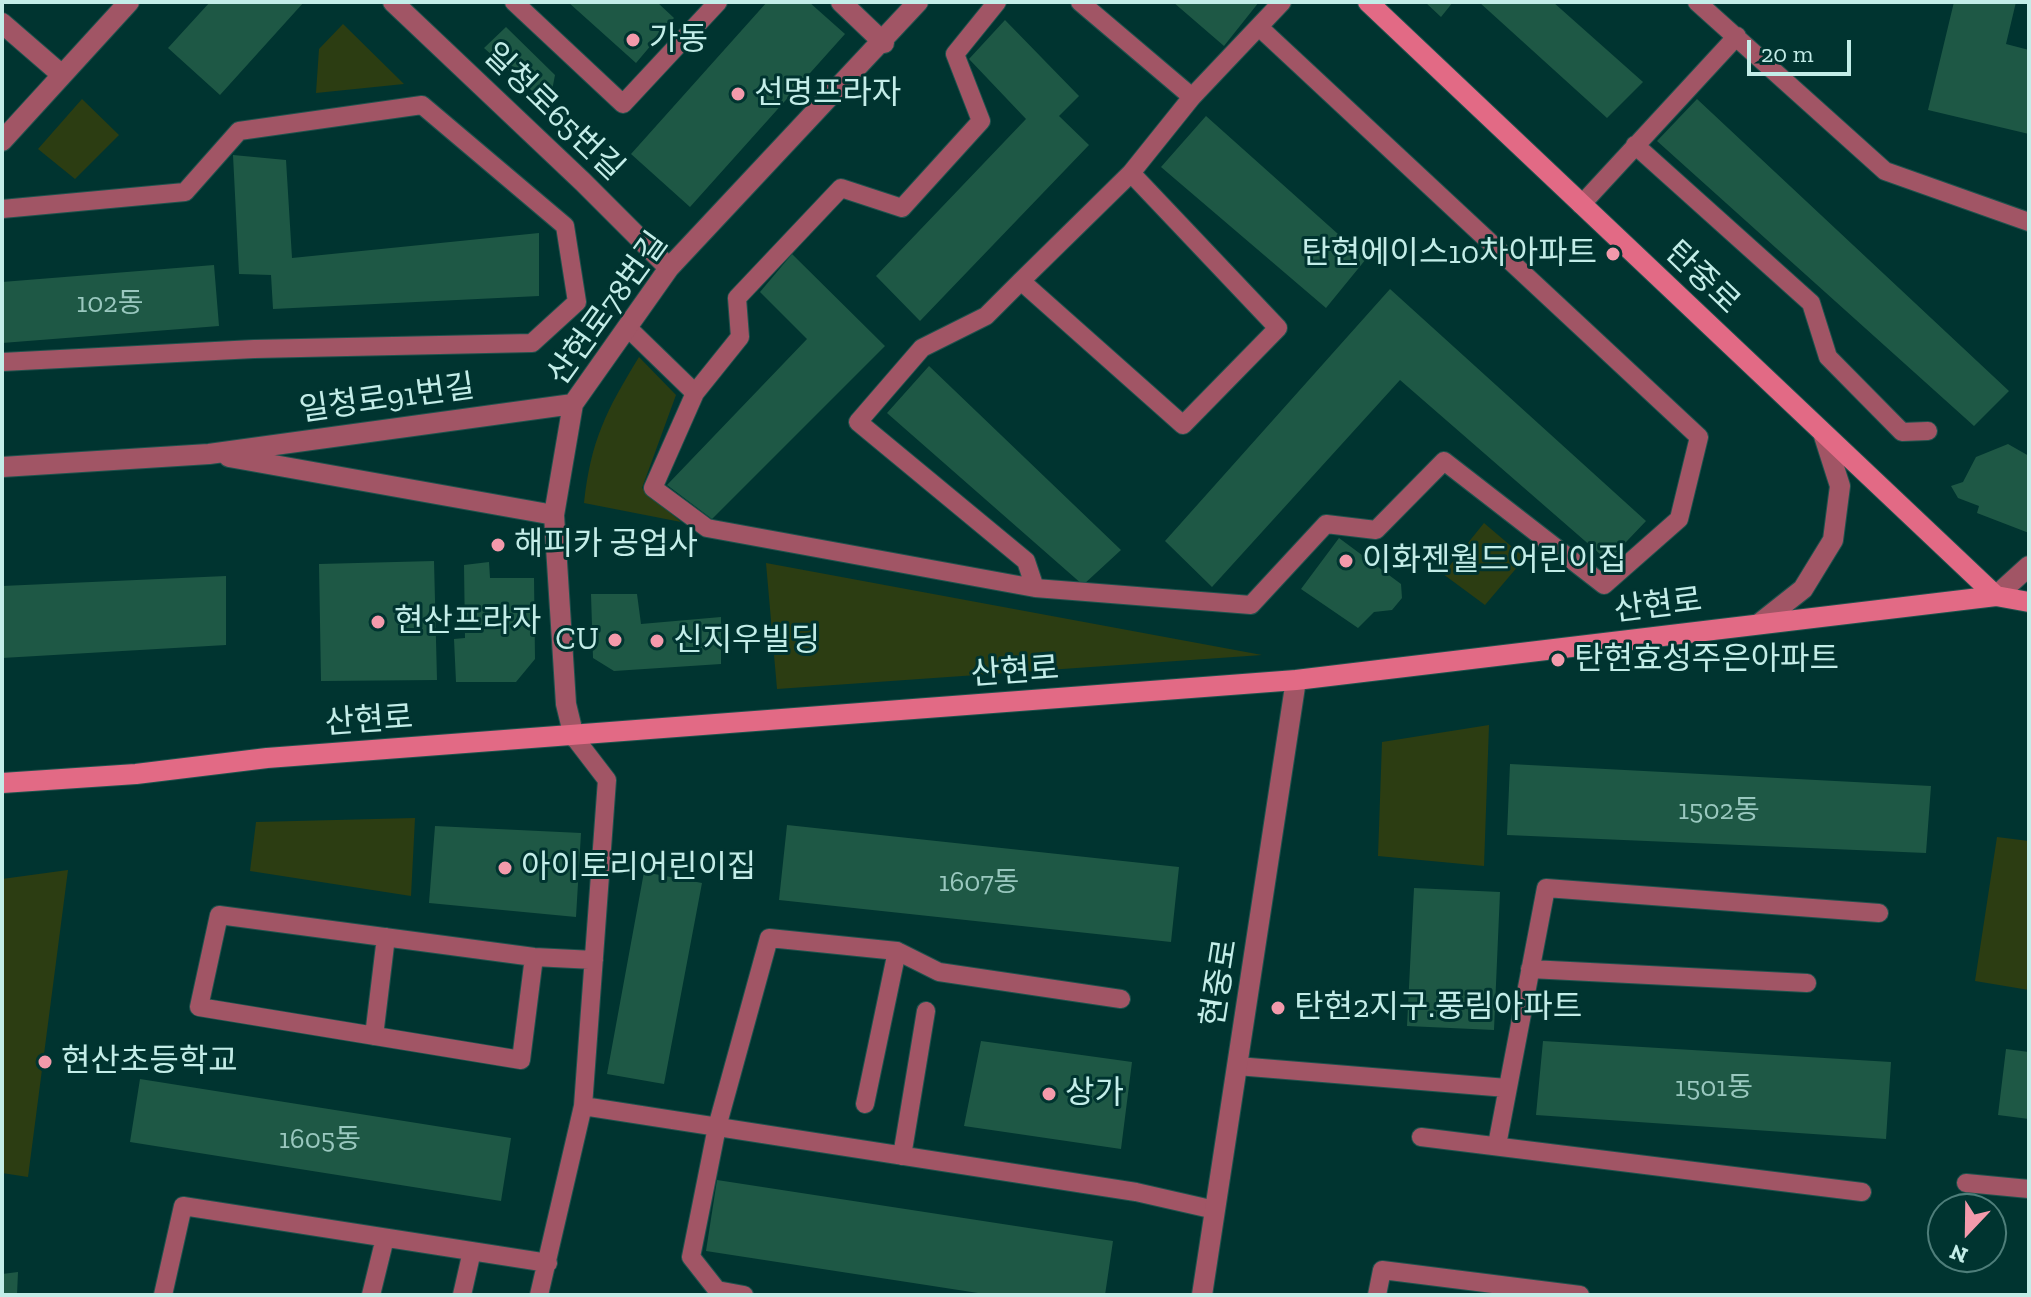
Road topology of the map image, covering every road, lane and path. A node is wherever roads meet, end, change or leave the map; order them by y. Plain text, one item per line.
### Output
1 (129, 2) edge
2 (393, 2) edge
3 (514, 2) edge
4 (718, 2) edge
5 (841, 2) edge
6 (918, 2) edge
7 (997, 2) edge
8 (1080, 2) edge
9 (1282, 2) edge
10 (1368, 2) edge
11 (1697, 2) edge
12 (2, 23) edge
13 (1259, 27) junction
14 (1737, 36) junction
15 (884, 43) junction
16 (62, 75) junction
17 (1192, 97) junction
18 (2, 141) edge
19 (1635, 145) junction
20 (1131, 173) junction
21 (1581, 205) junction
22 (2, 209) edge
23 (2027, 223) edge
24 (669, 268) junction
25 (1021, 281) junction
26 (627, 327) junction
27 (2, 362) edge
28 (695, 393) junction
29 (573, 404) junction
30 (1928, 431) dead end
31 (1824, 436) junction
32 (209, 454) junction
33 (2, 467) edge
34 (554, 515) junction
35 (2029, 566) edge
36 (1035, 588) junction
37 (1996, 596) junction
38 (2029, 602) edge
39 (1760, 623) junction
40 (1296, 680) junction
41 (574, 737) junction
42 (2, 783) edge
43 (1879, 913) dead end
44 (386, 937) junction
45 (897, 951) junction
46 (534, 957) junction
47 (594, 960) junction
48 (1530, 969) junction
49 (1807, 983) dead end
50 (1121, 999) dead end
51 (926, 1011) dead end
52 (374, 1036) junction
53 (1237, 1066) junction
54 (1507, 1088) junction
55 (865, 1104) dead end
56 (583, 1106) junction
57 (717, 1127) junction
58 (1421, 1137) dead end
59 (1497, 1145) junction
60 (902, 1156) junction
61 (1966, 1183) dead end
62 (2029, 1189) edge
63 (1862, 1192) dead end
64 (1215, 1210) junction
65 (385, 1238) junction
66 (472, 1251) junction
67 (548, 1263) junction
68 (716, 1292) edge
69 (163, 1295) edge
70 (371, 1295) edge
71 (462, 1295) edge
72 (539, 1295) edge
73 (744, 1295) edge
74 (1202, 1295) edge
75 (1377, 1295) edge
76 (1580, 1295) edge

1 - 16 street
2 - 24 street, 일청로65번길
3 - 4 lane
5 - 15 street
6 - 15 street, 산현로78번길
7 - 28 lane
8 - 17 lane
9 - 13 lane
10 - 21 main road, 탄중로
11 - 14 lane
12 - 16 street
13 - 17 lane
13 - 36 lane
14 - 19 lane
14 - 23 lane
15 - 24 street, 산현로78번길
16 - 18 street
17 - 20 lane
19 - 21 lane
19 - 30 lane
20 - 25 lane
20 - 25 lane
21 - 31 main road, 탄중로
22 - 27 lane
24 - 26 street, 산현로78번길
25 - 36 lane
26 - 28 lane
26 - 29 street, 산현로78번길
28 - 36 lane
29 - 32 street, 일청로91번길
29 - 34 street, 산현로78번길
31 - 37 main road, 탄중로
31 - 39 street
32 - 33 street, 일청로91번길
32 - 34 street, 일청로91번길
34 - 41 street, 산현로78번길
35 - 37 street
37 - 38 main road, 산현로
37 - 39 main road, 산현로
39 - 40 main road, 산현로
40 - 41 main road, 산현로
40 - 53 street, 현중로
41 - 42 main road, 산현로
41 - 47 lane
43 - 48 lane
44 - 46 lane
44 - 52 lane
44 - 52 lane
45 - 50 lane
45 - 55 lane
45 - 57 lane
46 - 47 lane
46 - 52 lane
47 - 56 lane
48 - 49 lane
48 - 54 lane
51 - 60 lane
53 - 54 lane
53 - 64 street, 현중로
54 - 59 lane
56 - 57 lane
56 - 67 lane
57 - 60 lane
57 - 68 lane
58 - 59 lane
59 - 63 lane
60 - 64 lane
61 - 62 lane
64 - 74 street, 현중로
65 - 66 lane
65 - 69 lane
65 - 70 lane
66 - 67 lane
66 - 71 lane
67 - 72 lane
68 - 73 lane
75 - 76 lane

